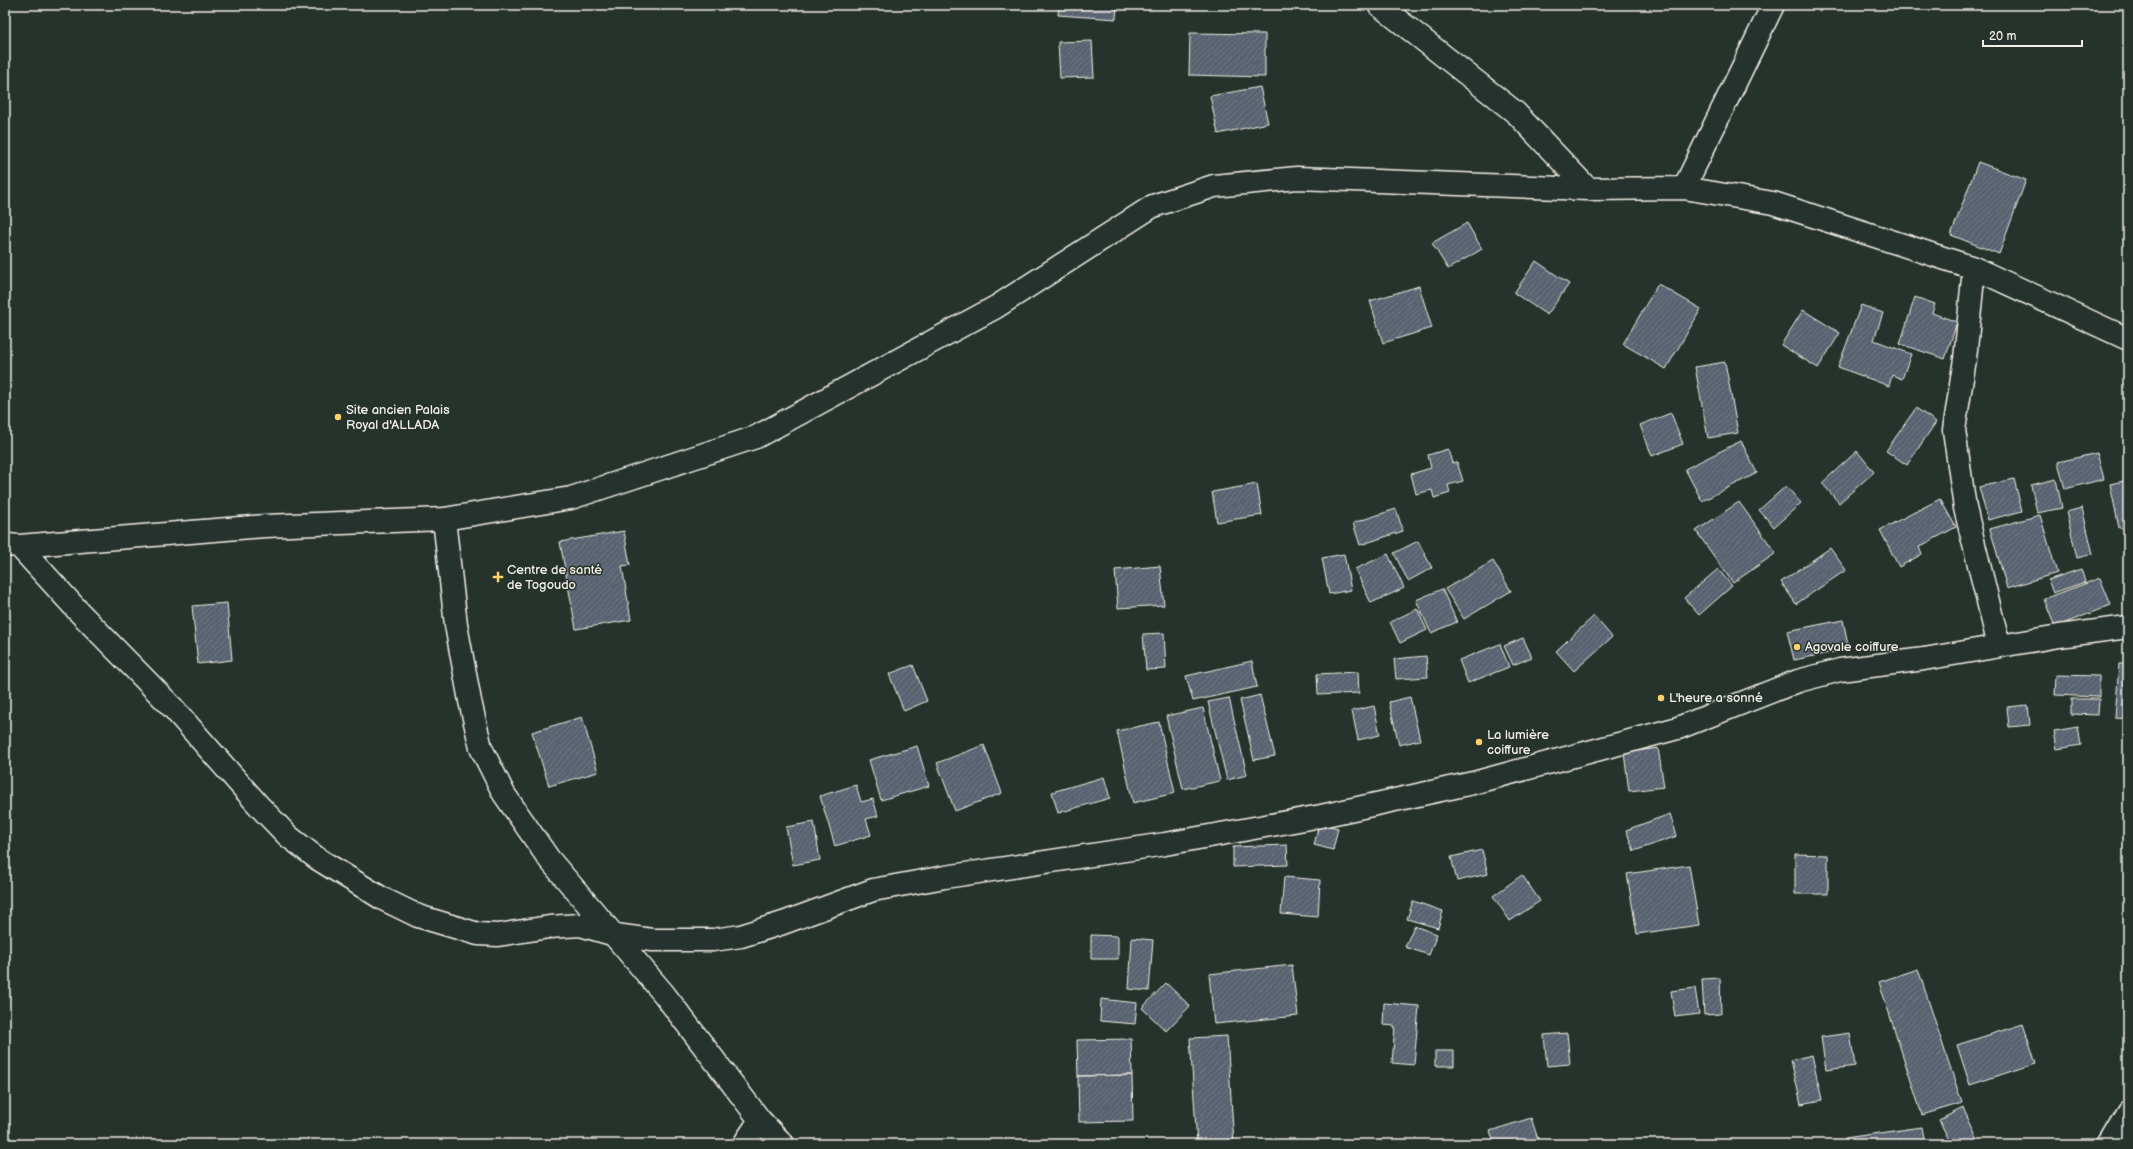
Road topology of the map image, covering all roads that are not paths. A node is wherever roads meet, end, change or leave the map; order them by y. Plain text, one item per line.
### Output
1 (1379, 5) edge
2 (1773, 5) edge
3 (1684, 188) junction
4 (1588, 189) junction
5 (1974, 268) junction
6 (2128, 339) edge
7 (444, 519) junction
8 (12, 545) edge
9 (2128, 627) edge
10 (1999, 646) junction
11 (615, 935) junction
12 (2128, 1112) edge
13 (760, 1120) junction
14 (744, 1144) edge
15 (783, 1144) edge
16 (2109, 1144) edge

1 - 4 street
2 - 3 street
3 - 4 street
3 - 5 street
4 - 7 street
5 - 6 street
5 - 10 street
7 - 8 street
7 - 11 street
8 - 11 street
9 - 10 street
10 - 11 street
11 - 13 street
12 - 16 street
13 - 14 street
13 - 15 street

